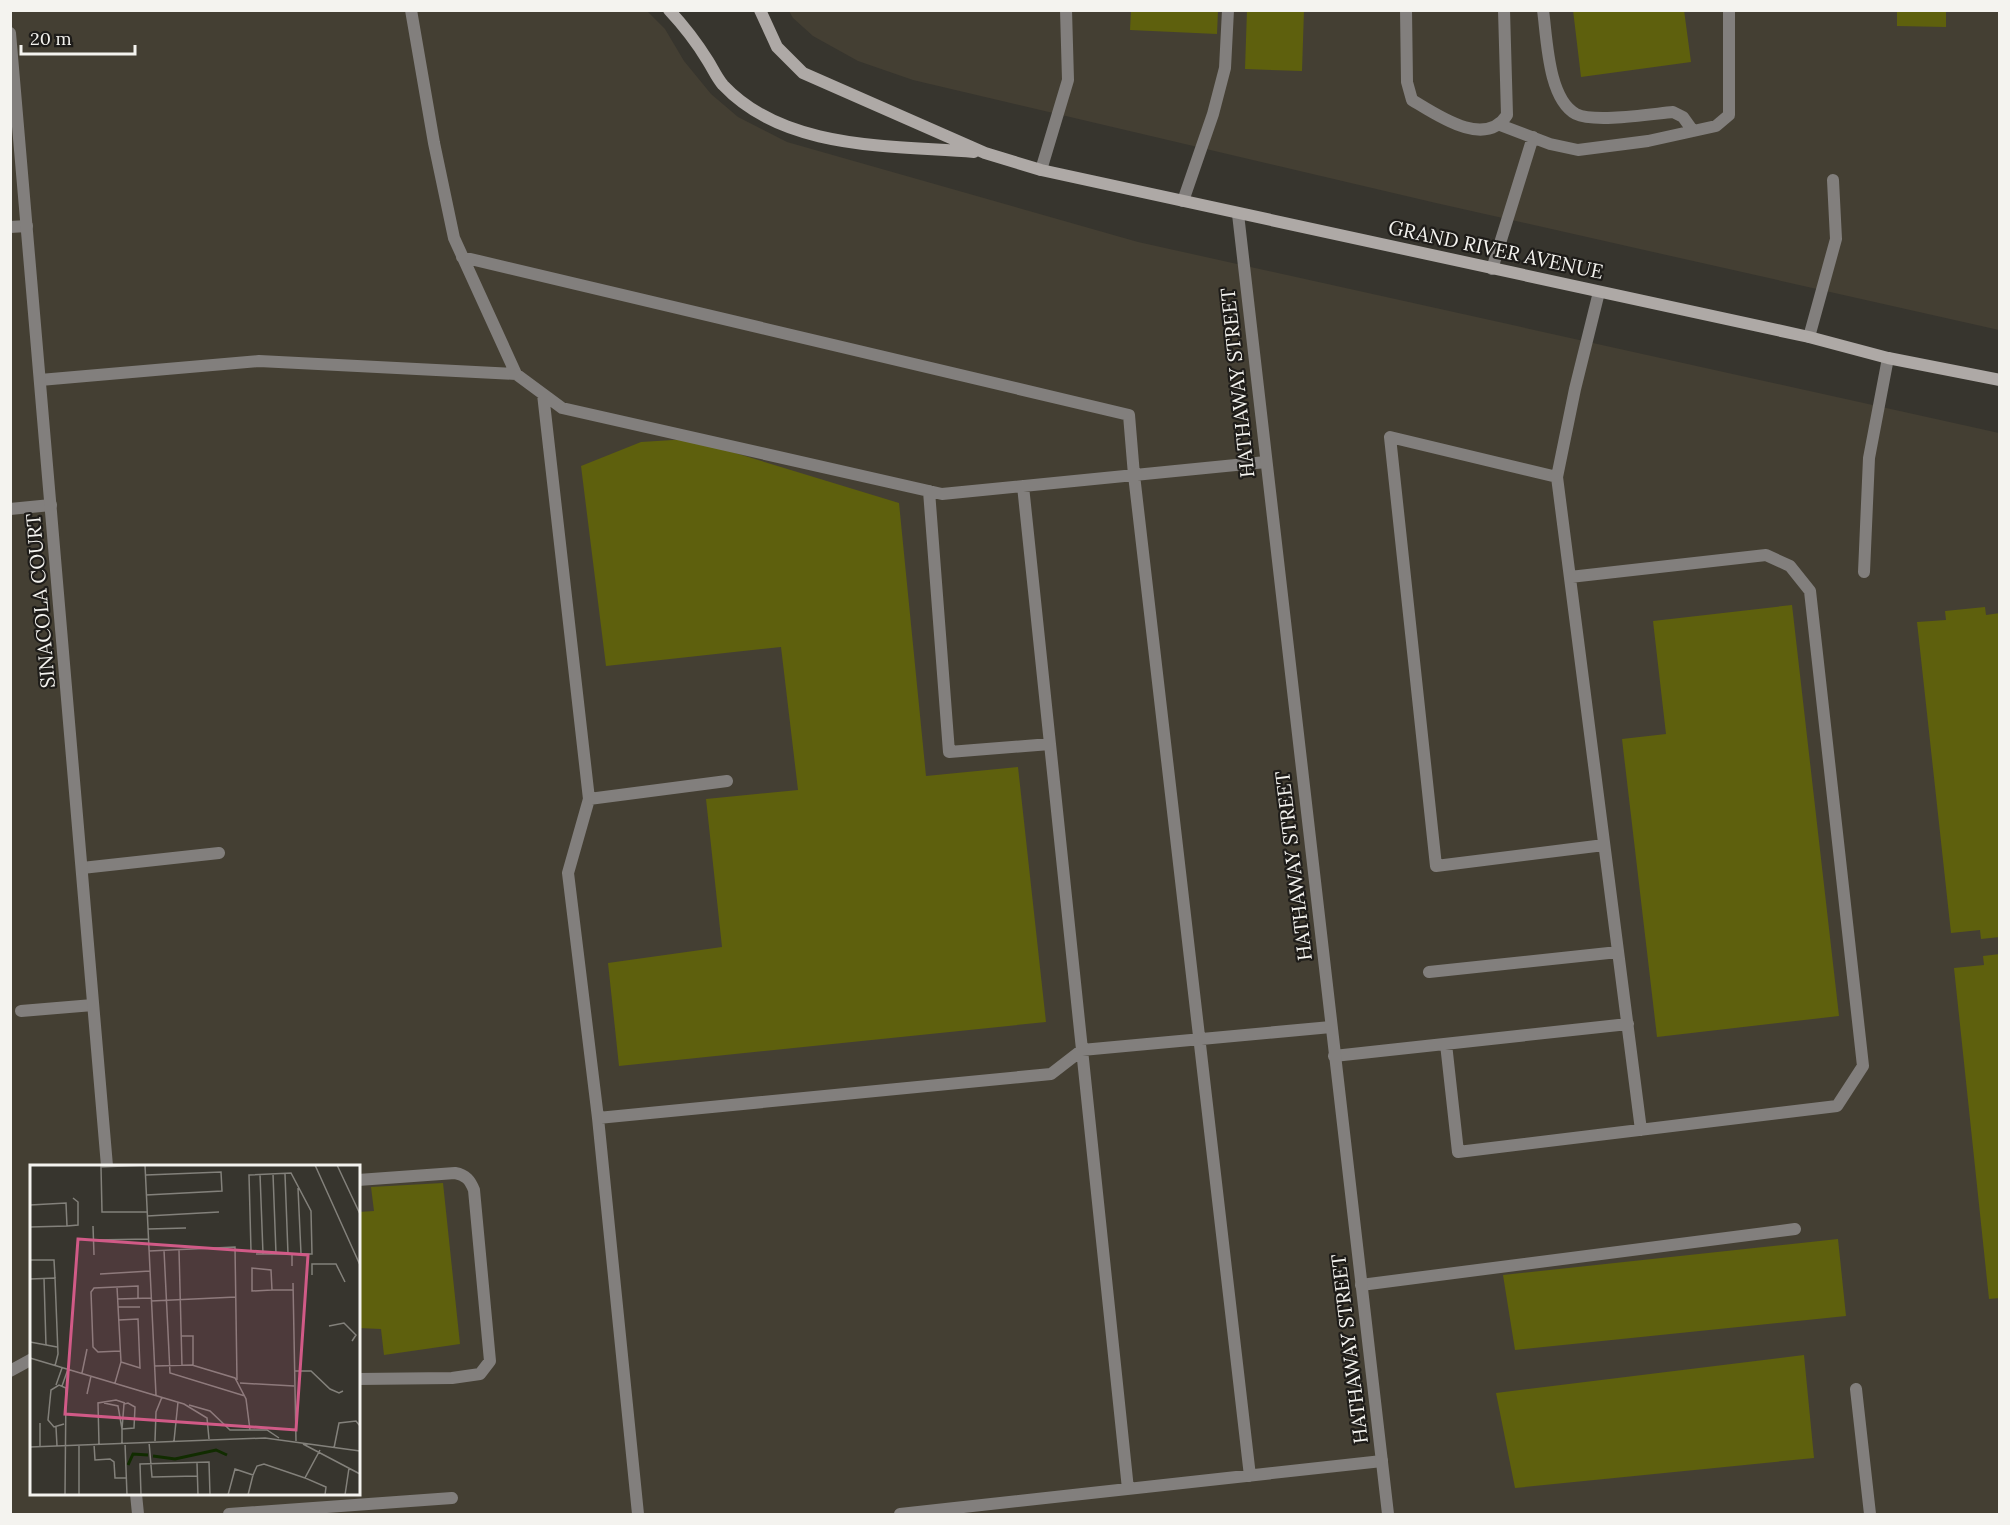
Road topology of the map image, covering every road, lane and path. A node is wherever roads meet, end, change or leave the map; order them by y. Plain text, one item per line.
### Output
1 (411, 10) edge
2 (669, 10) edge
3 (760, 10) edge
4 (1066, 10) edge
5 (1228, 10) edge
6 (1406, 10) edge
7 (1504, 10) edge
8 (1543, 10) edge
9 (1729, 10) edge
10 (10, 33) edge
11 (1500, 125) junction
12 (1693, 131) junction
13 (1533, 137) junction
14 (985, 153) junction
15 (1041, 170) junction
16 (1833, 180) dead end
17 (1183, 201) junction
18 (1238, 214) junction
19 (27, 226) junction
20 (10, 227) edge
21 (462, 257) junction
22 (1492, 269) junction
23 (1599, 292) junction
24 (1809, 337) junction
25 (1888, 358) junction
26 (516, 374) junction
27 (40, 380) junction
28 (2000, 380) edge
29 (543, 394) junction
30 (1266, 462) junction
31 (1134, 475) junction
32 (1557, 477) junction
33 (1023, 486) junction
34 (929, 491) junction
35 (51, 506) junction
36 (10, 509) edge
37 (1864, 572) dead end
38 (1570, 578) junction
39 (1050, 744) junction
40 (727, 781) dead end
41 (589, 799) junction
42 (1604, 845) junction
43 (219, 853) dead end
44 (82, 868) junction
45 (1618, 952) junction
46 (1429, 972) dead end
47 (93, 1005) junction
48 (21, 1011) dead end
49 (1628, 1024) junction
50 (1331, 1027) junction
51 (1200, 1039) junction
52 (1446, 1044) junction
53 (1082, 1050) junction
54 (1334, 1056) junction
55 (598, 1118) junction
56 (1641, 1130) junction
57 (107, 1165) edge
58 (360, 1180) edge
59 (1795, 1229) dead end
60 (1361, 1285) junction
61 (30, 1360) edge
62 (10, 1371) edge
63 (360, 1379) edge
64 (1856, 1389) dead end
65 (1382, 1461) junction
66 (1250, 1476) junction
67 (1128, 1489) junction
68 (136, 1495) edge
69 (452, 1498) dead end
70 (389, 1509) edge
71 (281, 1513) edge
72 (138, 1515) edge
73 (229, 1515) edge
74 (638, 1515) edge
75 (900, 1515) edge
76 (1388, 1515) edge
77 (1870, 1515) edge

1 - 21 street
2 - 14 main road, GRAND RIVER AVENUE
3 - 14 main road, GRAND RIVER AVENUE
4 - 15 street
5 - 17 street
6 - 11 street
7 - 11 street
8 - 12 street
9 - 12 street
10 - 19 street, SINACOLA COURT
11 - 13 street
12 - 13 street
13 - 22 street
14 - 15 main road, GRAND RIVER AVENUE
15 - 17 main road, GRAND RIVER AVENUE
16 - 24 street
17 - 18 main road, GRAND RIVER AVENUE
18 - 22 main road, GRAND RIVER AVENUE
18 - 30 street, HATHAWAY STREET
19 - 20 street
19 - 27 street, SINACOLA COURT
21 - 26 street
21 - 31 street
22 - 23 main road, GRAND RIVER AVENUE
23 - 24 main road, GRAND RIVER AVENUE
23 - 32 street
24 - 25 main road, GRAND RIVER AVENUE
25 - 28 main road, GRAND RIVER AVENUE
25 - 37 street
26 - 27 street
26 - 29 street
27 - 35 street, SINACOLA COURT
29 - 34 street
29 - 41 street
30 - 31 street
30 - 50 street, HATHAWAY STREET
31 - 33 street
31 - 51 street
32 - 38 street
32 - 42 street
33 - 34 street
33 - 39 street
34 - 39 street
35 - 36 street
35 - 44 street, SINACOLA COURT
38 - 42 street
38 - 56 street
39 - 53 street
40 - 41 street
41 - 55 street
42 - 45 street
43 - 44 street
44 - 47 street, SINACOLA COURT
45 - 46 street
45 - 49 street
47 - 48 street
47 - 57 street, SINACOLA COURT
49 - 52 street
49 - 56 street
50 - 51 street
50 - 54 street, HATHAWAY STREET
51 - 53 street
51 - 66 street
52 - 54 street
52 - 56 street
53 - 55 street
53 - 67 street
54 - 60 street, HATHAWAY STREET
55 - 74 street
58 - 63 street
59 - 60 street
60 - 65 street, HATHAWAY STREET
61 - 62 street
64 - 77 street
65 - 66 street
65 - 76 street, HATHAWAY STREET
66 - 67 street
67 - 75 street
68 - 72 street
69 - 70 street
70 - 71 street
71 - 73 street

